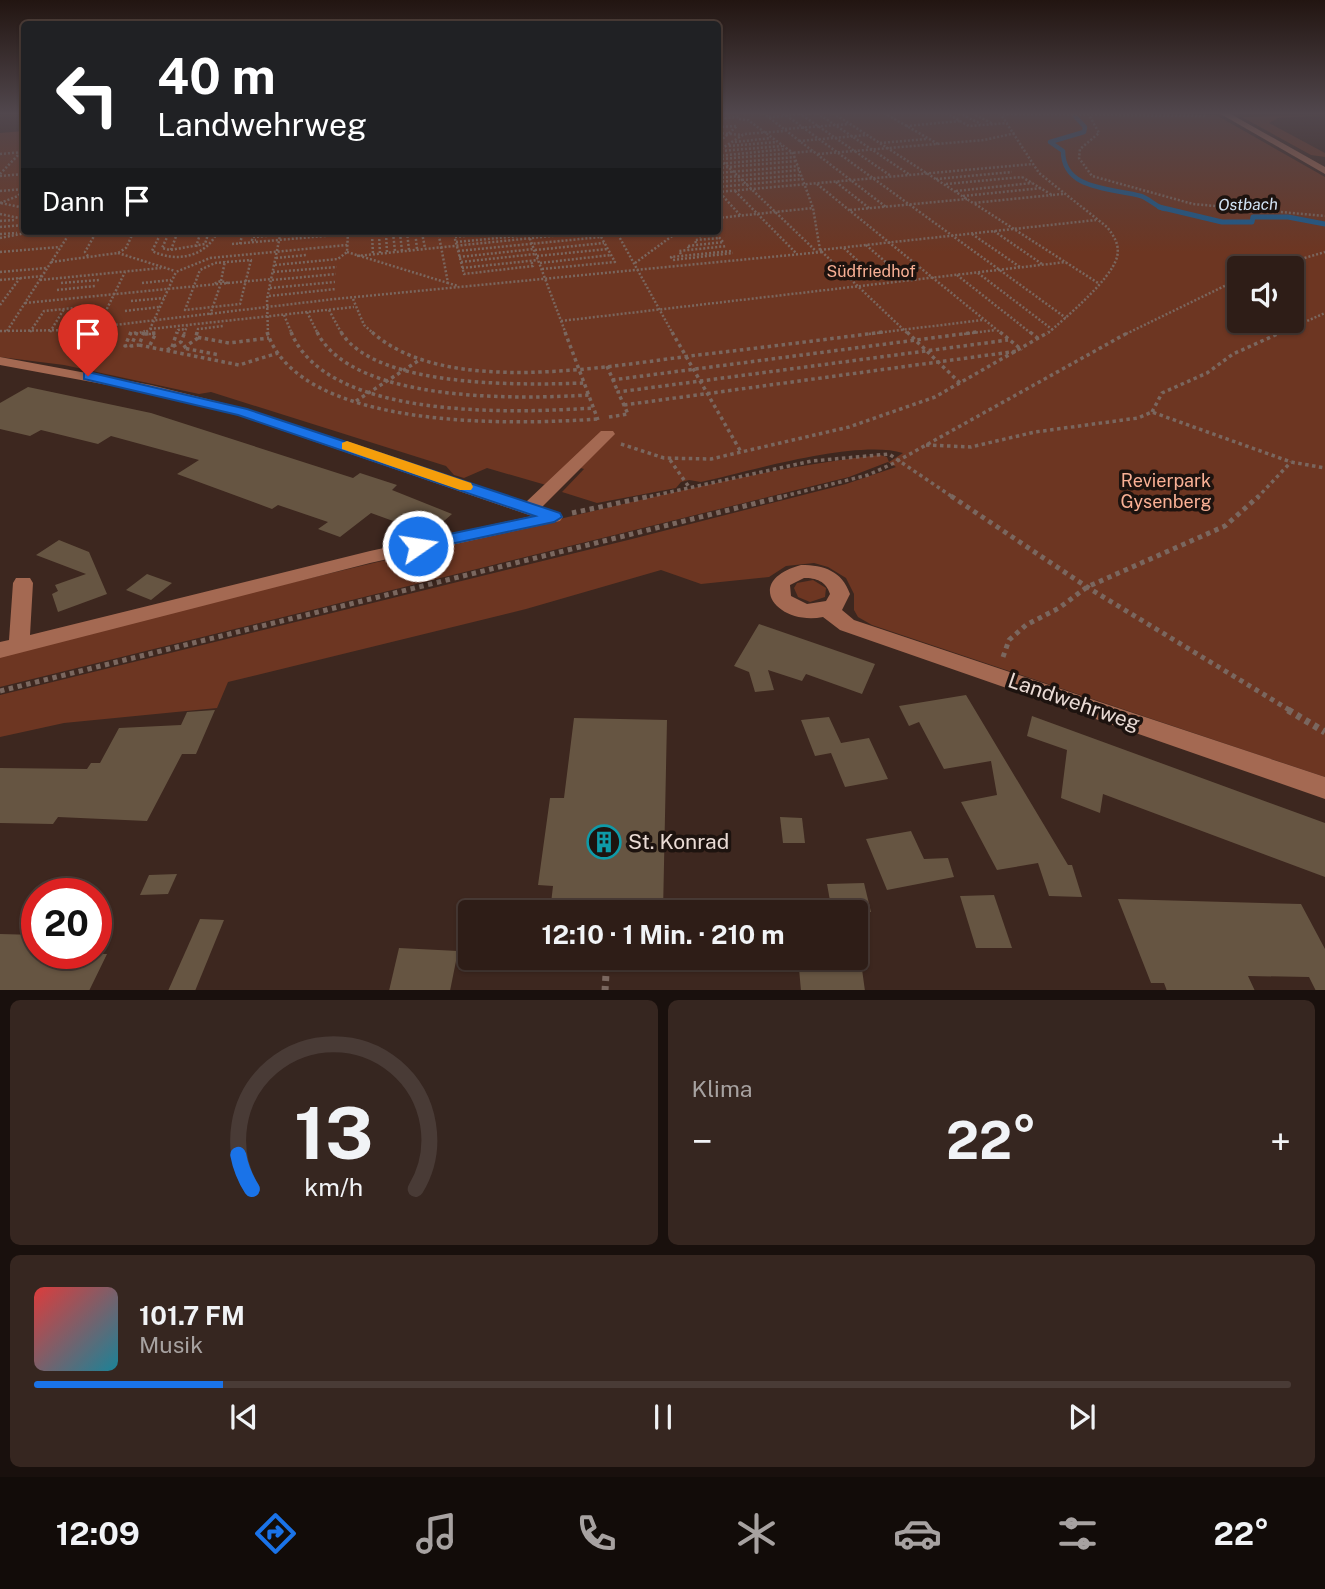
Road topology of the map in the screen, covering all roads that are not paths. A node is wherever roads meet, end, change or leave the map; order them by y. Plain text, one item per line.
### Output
1 (1303, 159) edge
2 (1325, 162) edge
3 (1310, 163) junction
4 (1325, 171) edge
5 (0, 361) edge
6 (602, 426) road end
7 (529, 509) junction
8 (23, 583) dead end
9 (827, 610) dead end
10 (10, 647) edge
11 (1325, 788) edge

1 - 3 street
2 - 3 street
3 - 4 street
5 - 7 street
6 - 7 street
7 - 10 street
8 - 10 street
9 - 11 street, Landwehrweg

